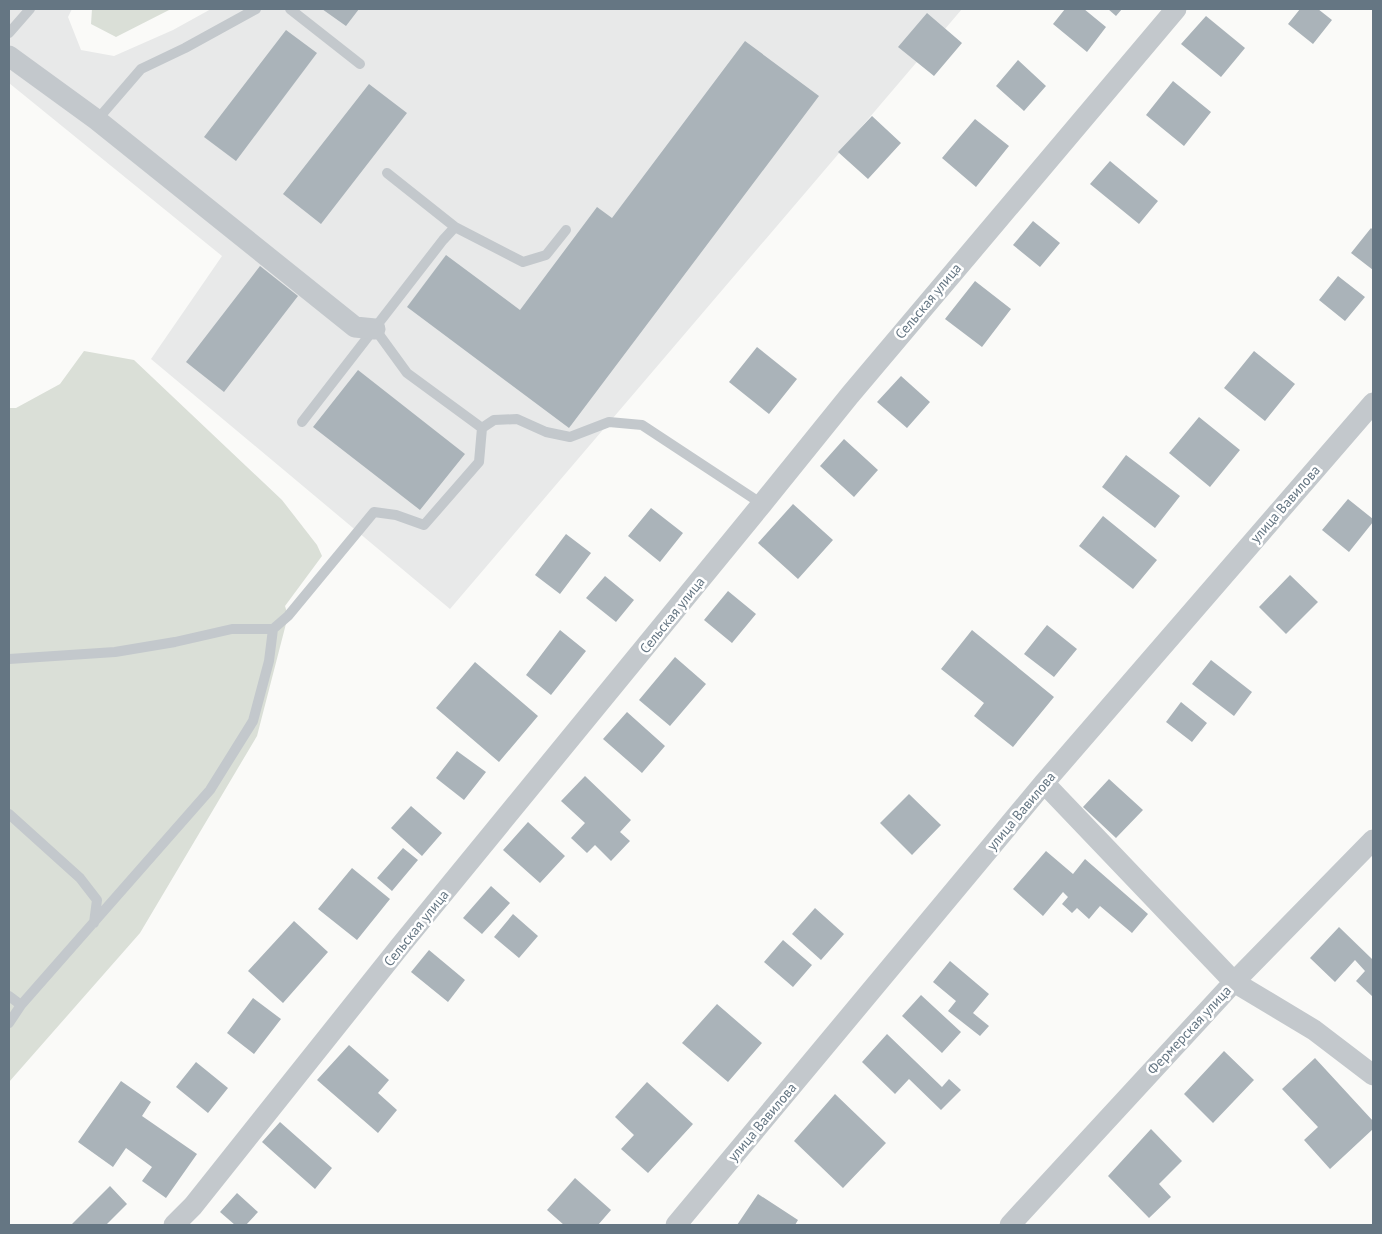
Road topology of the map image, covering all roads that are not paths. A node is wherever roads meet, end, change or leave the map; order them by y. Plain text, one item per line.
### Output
1 (30, 9) edge
2 (256, 9) edge
3 (290, 9) edge
4 (1176, 9) edge
5 (9, 33) edge
6 (9, 56) edge
7 (360, 64) dead end
8 (97, 120) junction
9 (387, 174) dead end
10 (455, 227) junction
11 (566, 230) dead end
12 (375, 329) junction
13 (1373, 403) edge
14 (302, 422) dead end
15 (482, 428) junction
16 (762, 504) junction
17 (273, 629) junction
18 (9, 659) edge
19 (1044, 783) junction
20 (9, 814) edge
21 (1373, 840) edge
22 (94, 923) junction
23 (1234, 982) junction
24 (9, 996) edge
25 (21, 1005) junction
26 (9, 1023) edge
27 (1373, 1075) edge
28 (174, 1225) edge
29 (676, 1225) edge
30 (1010, 1225) edge

1 - 5 lane
2 - 8 lane
3 - 7 lane
4 - 16 street, Сельская улица
6 - 8 street
8 - 12 street
9 - 10 lane
10 - 11 lane
10 - 12 lane
12 - 14 lane
12 - 15 lane
13 - 19 street, улица Вавилова
15 - 16 lane
15 - 17 lane
16 - 28 street, Сельская улица
17 - 18 lane
17 - 22 lane
19 - 23 street
19 - 29 street, улица Вавилова
20 - 22 lane
21 - 23 street, Фермерская улица
22 - 25 lane
23 - 27 street
23 - 30 street, Фермерская улица
24 - 25 lane
25 - 26 lane

